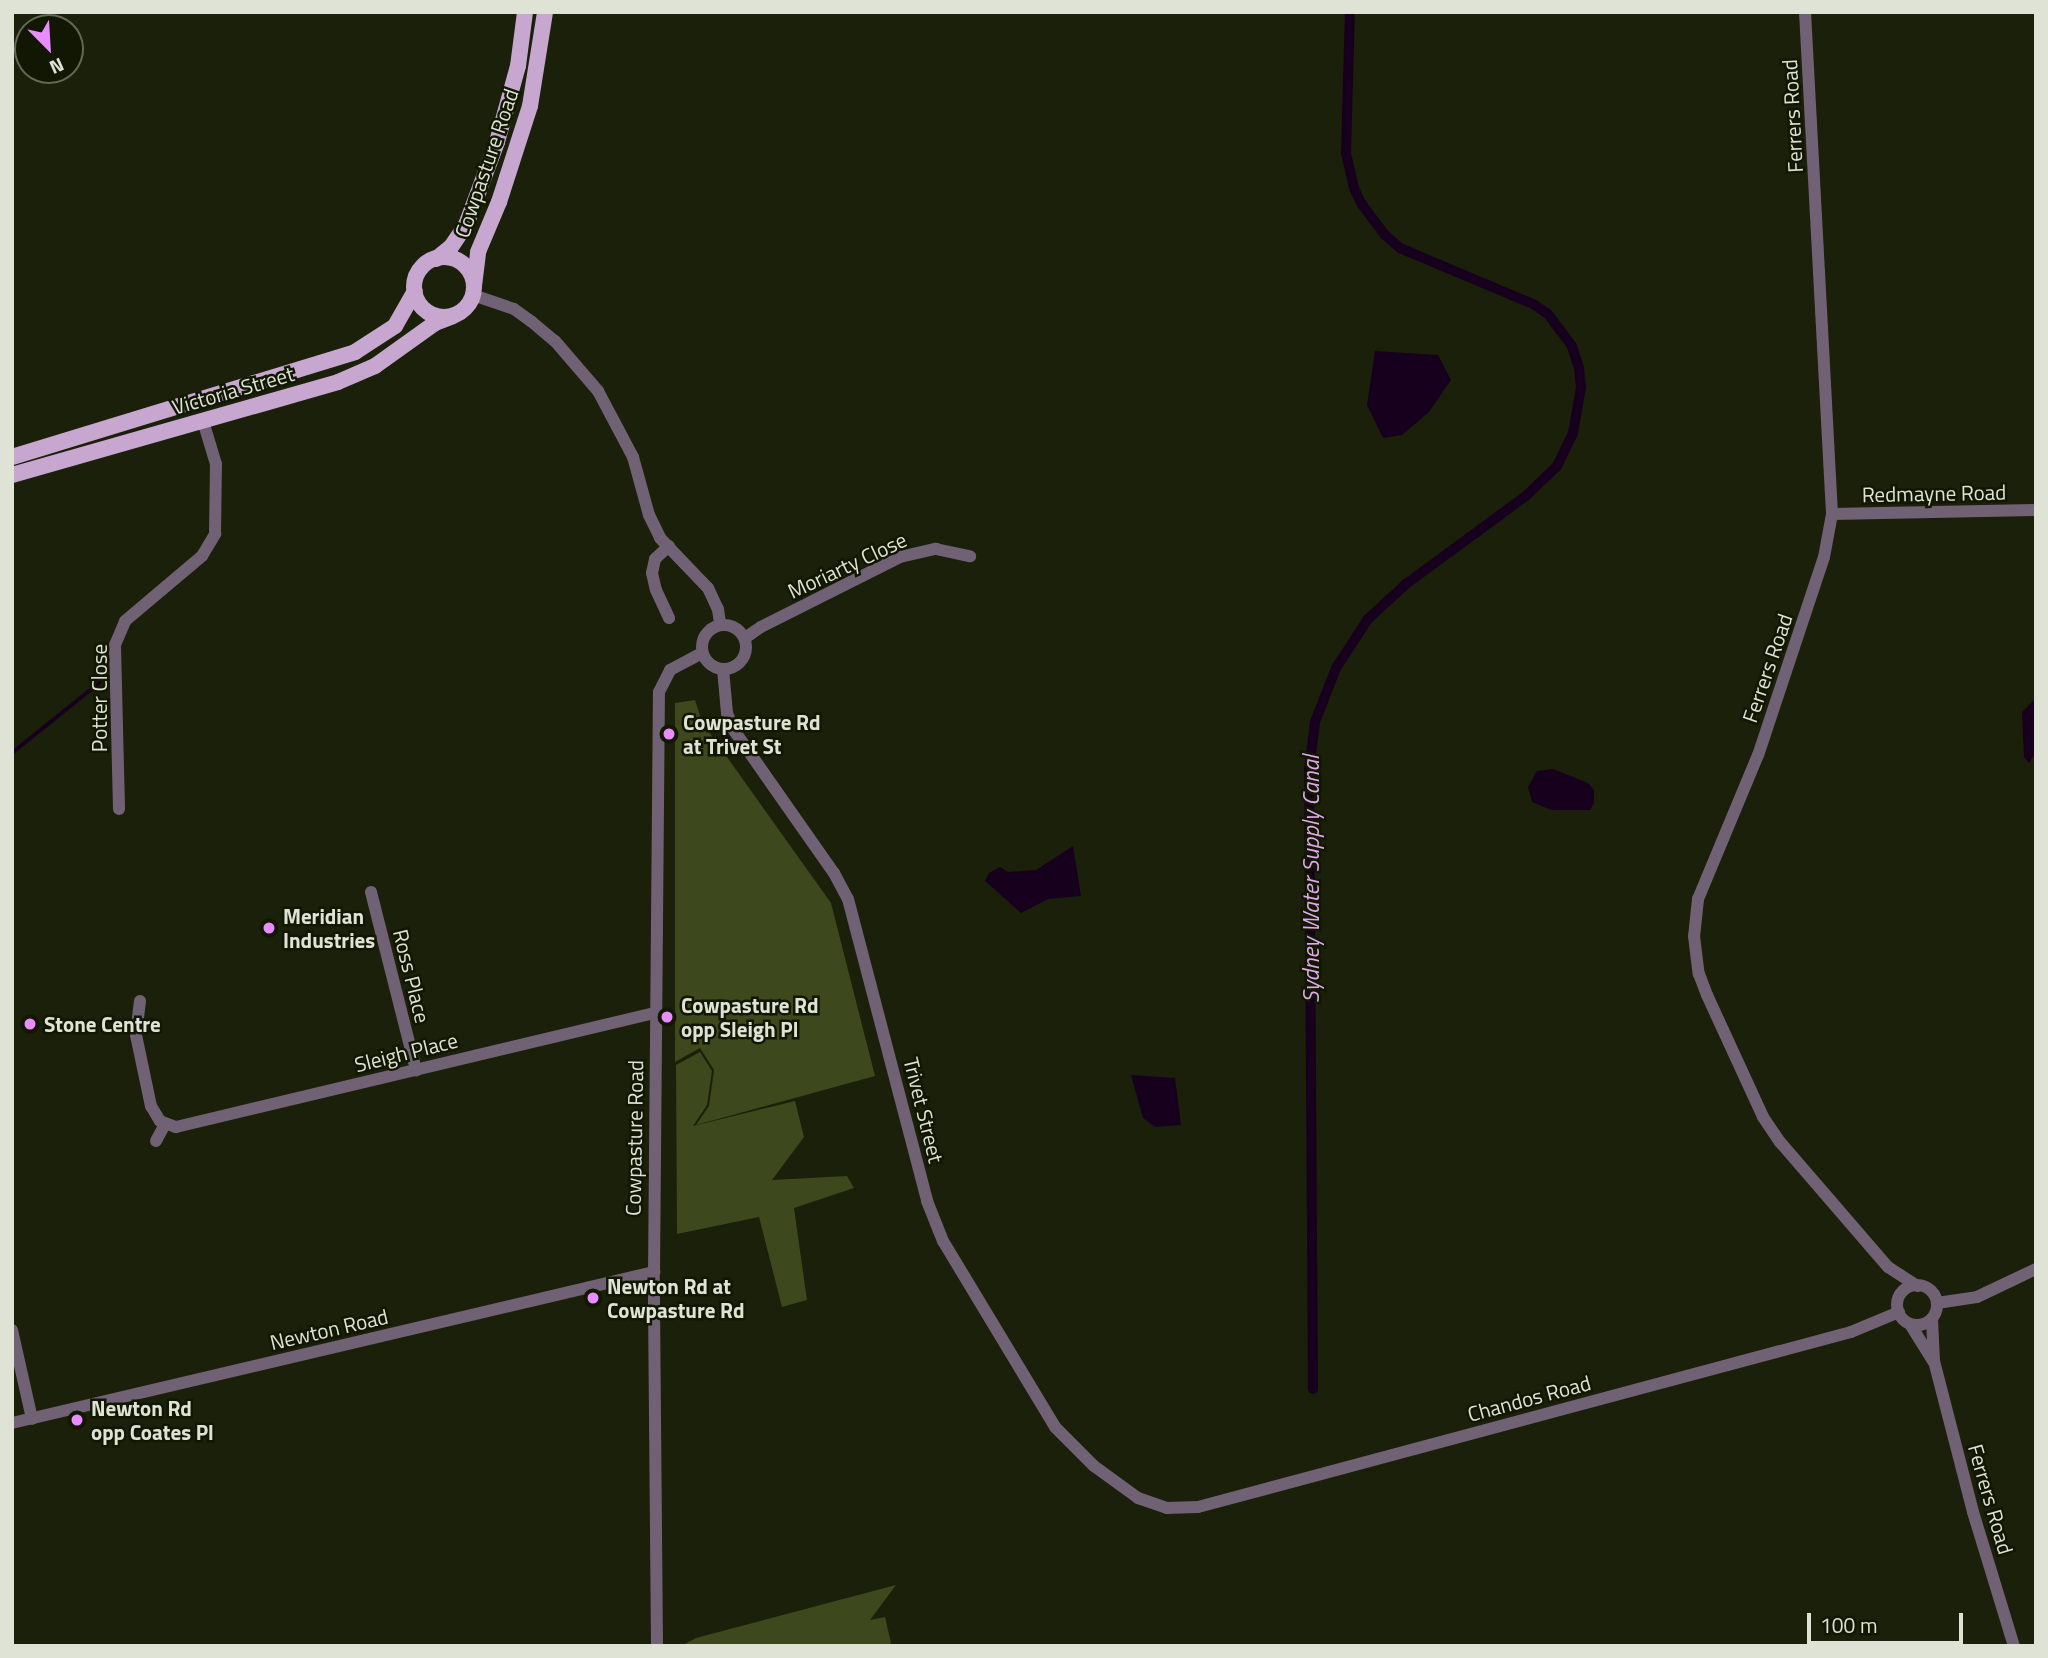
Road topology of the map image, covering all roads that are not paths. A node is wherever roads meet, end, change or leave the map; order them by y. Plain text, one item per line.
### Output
1 (525, 12) edge
2 (545, 12) edge
3 (1805, 12) edge
4 (436, 259) junction
5 (415, 291) junction
6 (473, 291) junction
7 (453, 316) junction
8 (203, 421) junction
9 (12, 457) edge
10 (12, 475) edge
11 (2036, 510) edge
12 (1832, 514) junction
13 (668, 546) junction
14 (970, 556) dead end
15 (669, 618) dead end
16 (720, 624) junction
17 (745, 638) junction
18 (702, 653) junction
19 (723, 669) junction
20 (119, 810) dead end
21 (371, 892) dead end
22 (140, 1001) dead end
23 (657, 1012) junction
24 (416, 1070) junction
25 (165, 1124) junction
26 (156, 1141) dead end
27 (1888, 1267) junction
28 (2036, 1269) edge
29 (654, 1272) junction
30 (1917, 1286) junction
31 (1899, 1297) junction
32 (1937, 1303) junction
33 (1899, 1312) junction
34 (1931, 1319) junction
35 (1910, 1324) junction
36 (12, 1330) edge
37 (1934, 1361) junction
38 (32, 1419) junction
39 (12, 1423) edge
40 (1167, 1508) joint
41 (657, 1646) edge
42 (2014, 1646) edge

1 - 4 main road, Cowpasture Road
2 - 6 main road, Cowpasture Road
3 - 12 street, Ferrers Road
4 - 5 main road
4 - 6 main road
5 - 7 main road
5 - 9 main road, Victoria Street
6 - 7 main road
6 - 13 street
7 - 8 main road, Victoria Street
8 - 10 main road, Victoria Street
8 - 20 street, Potter Close
11 - 12 street, Redmayne Road
12 - 27 street, Ferrers Road
13 - 15 street
13 - 16 street
14 - 17 street, Moriarty Close
16 - 17 street
16 - 18 street
17 - 19 street
18 - 19 street
18 - 23 street, Cowpasture Road
19 - 40 street, Trivet Street
21 - 24 street, Ross Place
22 - 25 street
23 - 24 street, Sleigh Place
23 - 29 street, Cowpasture Road
24 - 25 street, Sleigh Place
25 - 26 street
27 - 30 street, Ferrers Road
27 - 31 street, Ferrers Road
28 - 32 street
29 - 38 street, Newton Road
29 - 41 street, Cowpasture Road
30 - 31 street
30 - 32 street
31 - 33 street
32 - 34 street
33 - 35 street
33 - 40 street, Chandos Road
34 - 35 street
34 - 37 street, Ferrers Road
35 - 37 street, Ferrers Road
36 - 38 street
37 - 42 street, Ferrers Road
38 - 39 street, Newton Road

